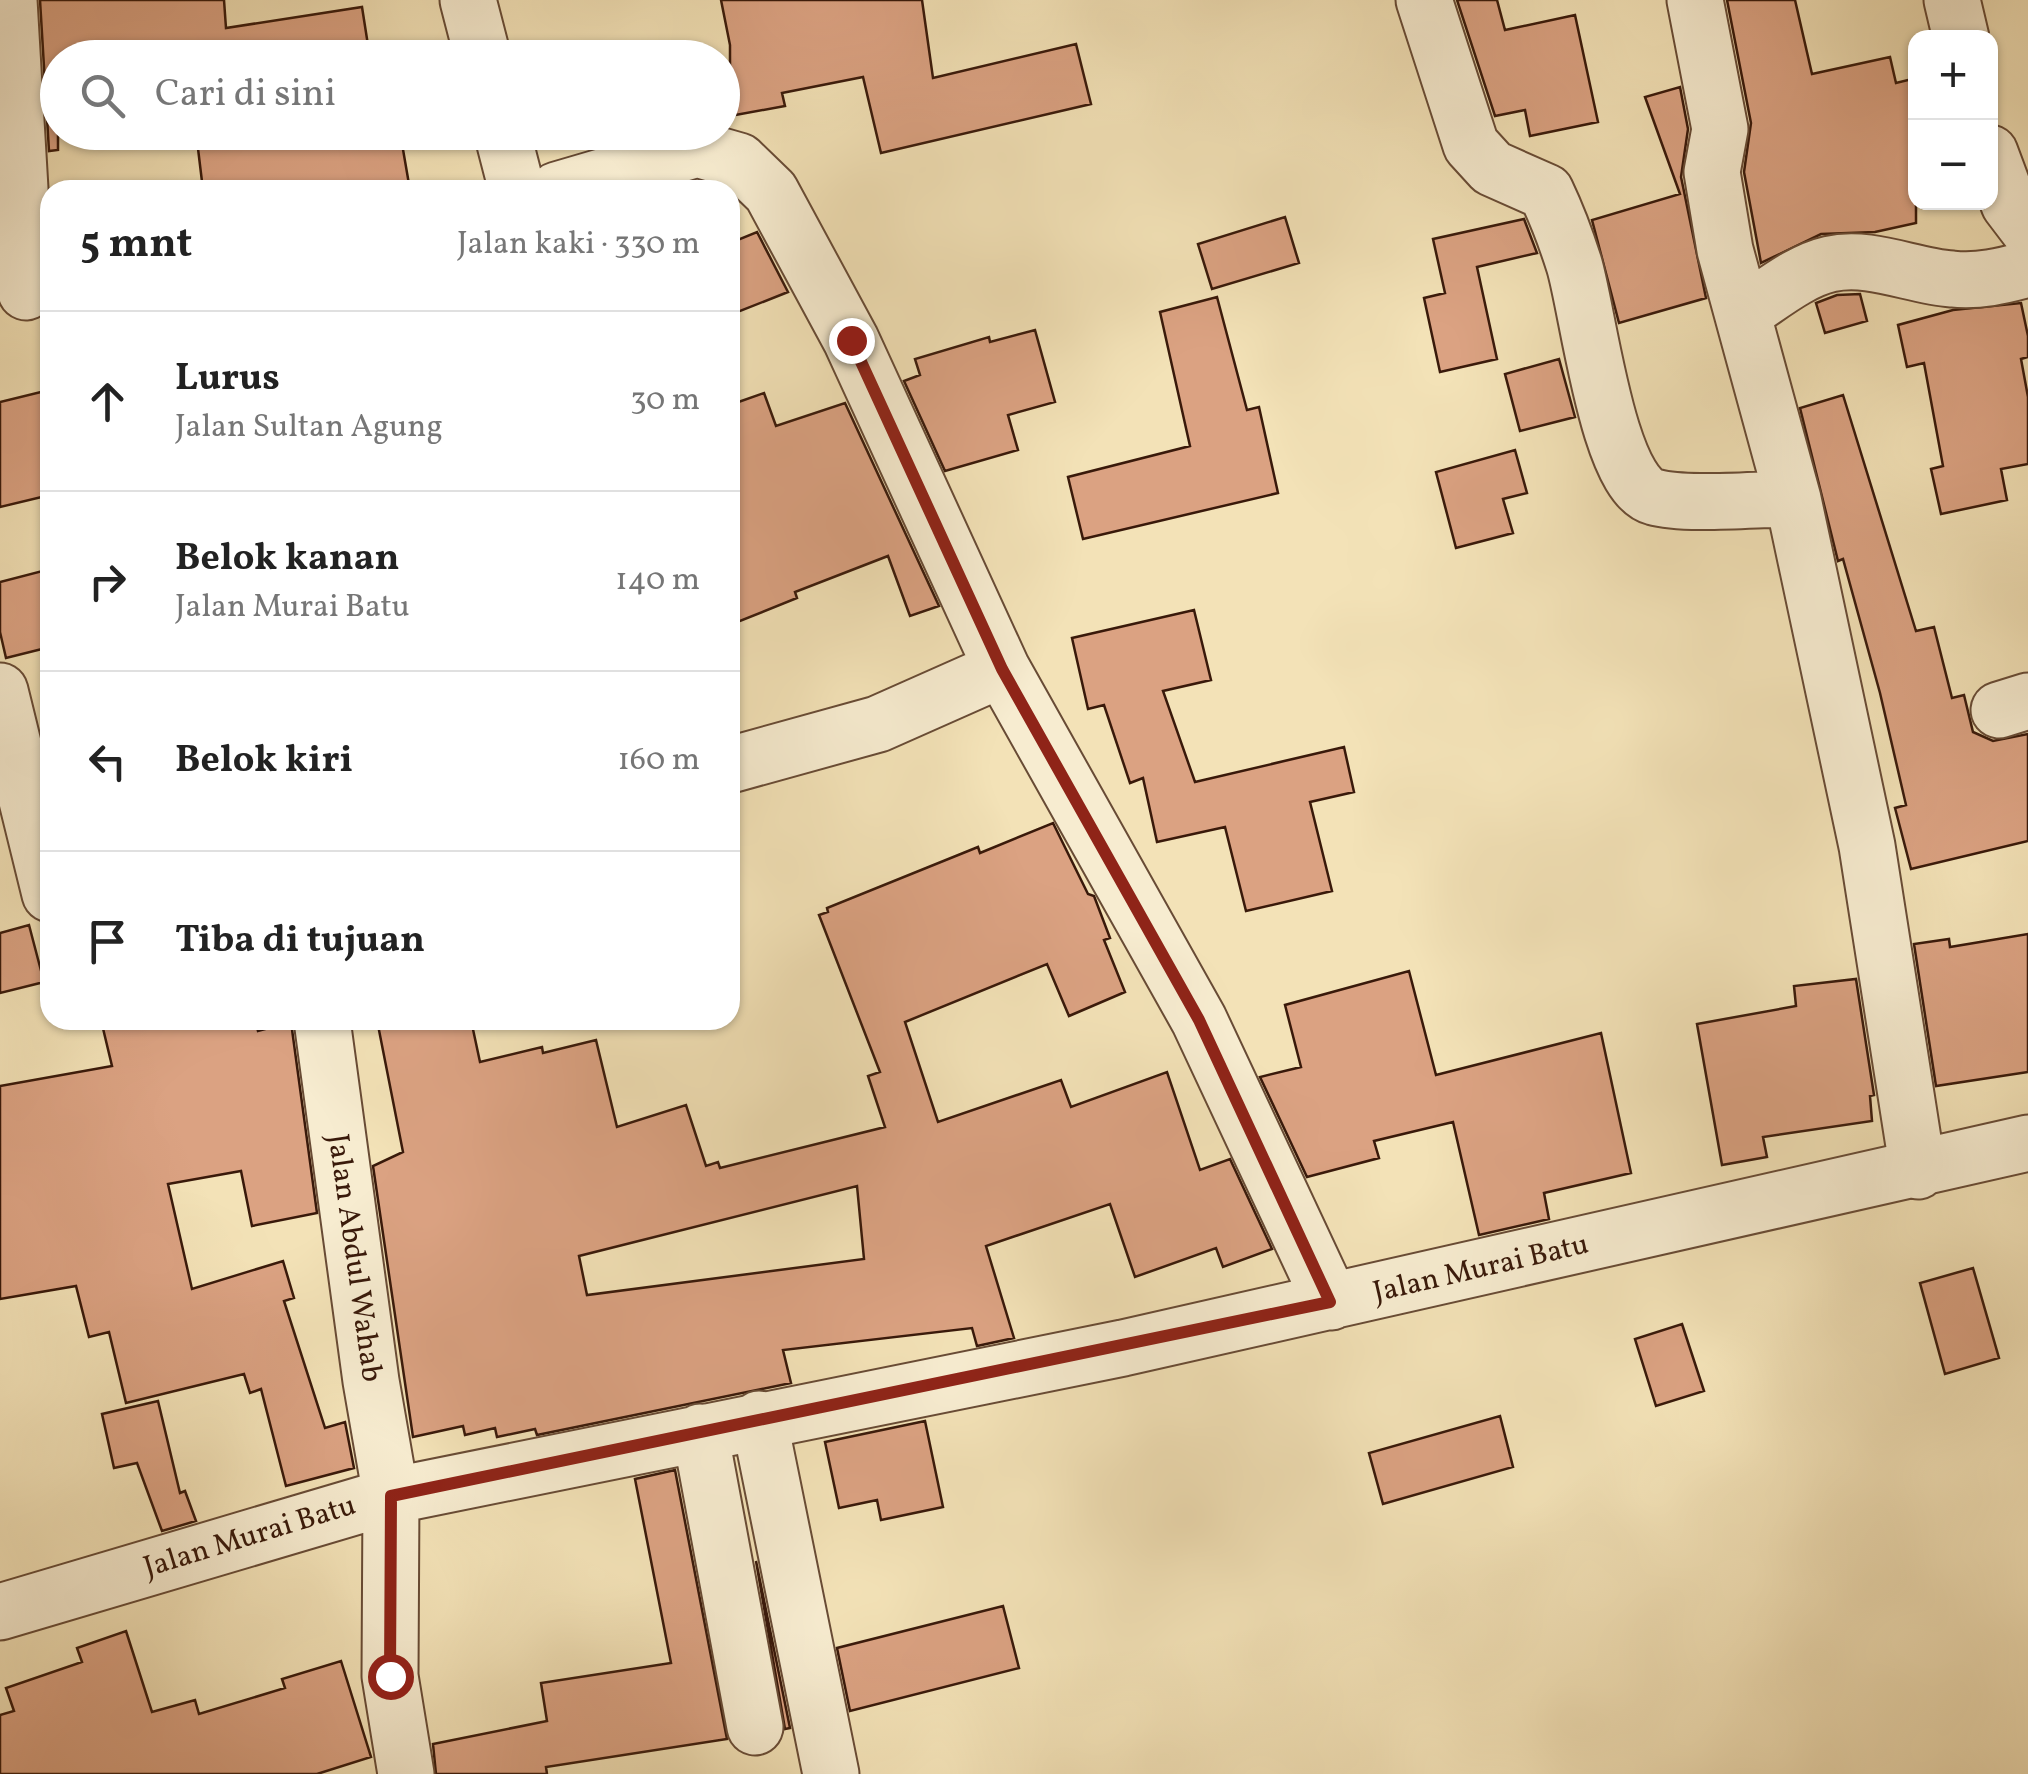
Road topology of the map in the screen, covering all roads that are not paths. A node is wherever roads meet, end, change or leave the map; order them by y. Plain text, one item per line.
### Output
1 (10, 0) edge
2 (468, 0) edge
3 (1424, 0) edge
4 (1695, 0) edge
5 (1952, 0) edge
6 (1959, 30) edge
7 (478, 40) edge
8 (507, 150) edge
9 (690, 150) edge
10 (703, 150) edge
11 (1998, 176) edge
12 (514, 180) edge
13 (590, 180) edge
14 (2028, 229) edge
15 (2028, 270) edge
16 (26, 292) edge
17 (1743, 314) junction
18 (1792, 499) junction
19 (1002, 669) junction
20 (0, 691) edge
21 (740, 762) edge
22 (40, 853) edge
23 (323, 1030) edge
24 (2028, 1144) edge
25 (1918, 1171) junction
26 (1330, 1302) junction
27 (759, 1420) junction
28 (700, 1432) junction
29 (391, 1496) junction
30 (0, 1612) edge
31 (754, 1727) dead end
32 (406, 1774) edge
33 (831, 1774) edge

1 - 16 street
2 - 7 street
3 - 18 street
4 - 17 street
5 - 6 street
8 - 12 street
9 - 13 street
10 - 19 street
11 - 14 street
15 - 17 street
17 - 18 street
18 - 25 street
19 - 21 street
19 - 26 street
20 - 22 street
23 - 29 street, Jalan Abdul Wahab
24 - 25 street, Jalan Murai Batu
25 - 26 street, Jalan Murai Batu
26 - 27 street, Jalan Murai Batu
27 - 28 street, Jalan Murai Batu
27 - 33 street
28 - 29 street, Jalan Murai Batu
28 - 31 street
29 - 30 street, Jalan Murai Batu
29 - 32 street, Jalan Abdul Wahab

